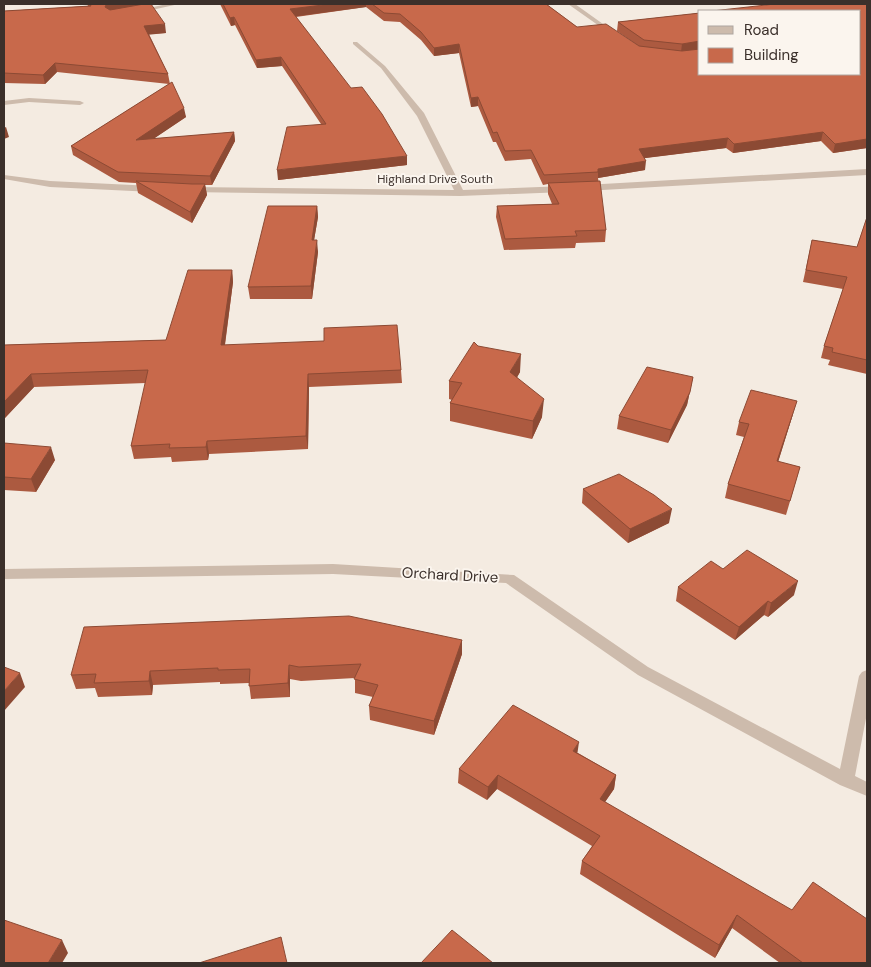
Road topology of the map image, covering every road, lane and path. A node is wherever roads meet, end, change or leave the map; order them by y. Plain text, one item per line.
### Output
1 (176, 4) edge
2 (571, 4) edge
3 (130, 12) edge
4 (619, 38) edge
5 (355, 42) dead end
6 (80, 103) dead end
7 (4, 104) edge
8 (867, 172) edge
9 (4, 177) edge
10 (165, 189) edge
11 (184, 190) edge
12 (460, 193) junction
13 (4, 574) edge
14 (867, 676) edge
15 (846, 780) junction
16 (867, 789) edge

1 - 3 street
2 - 4 street
5 - 12 street
6 - 7 street
8 - 12 street, Highland Drive South
9 - 10 street
11 - 12 street, Highland Drive South
13 - 15 street, Orchard Drive
14 - 15 street
15 - 16 street, Orchard Drive

